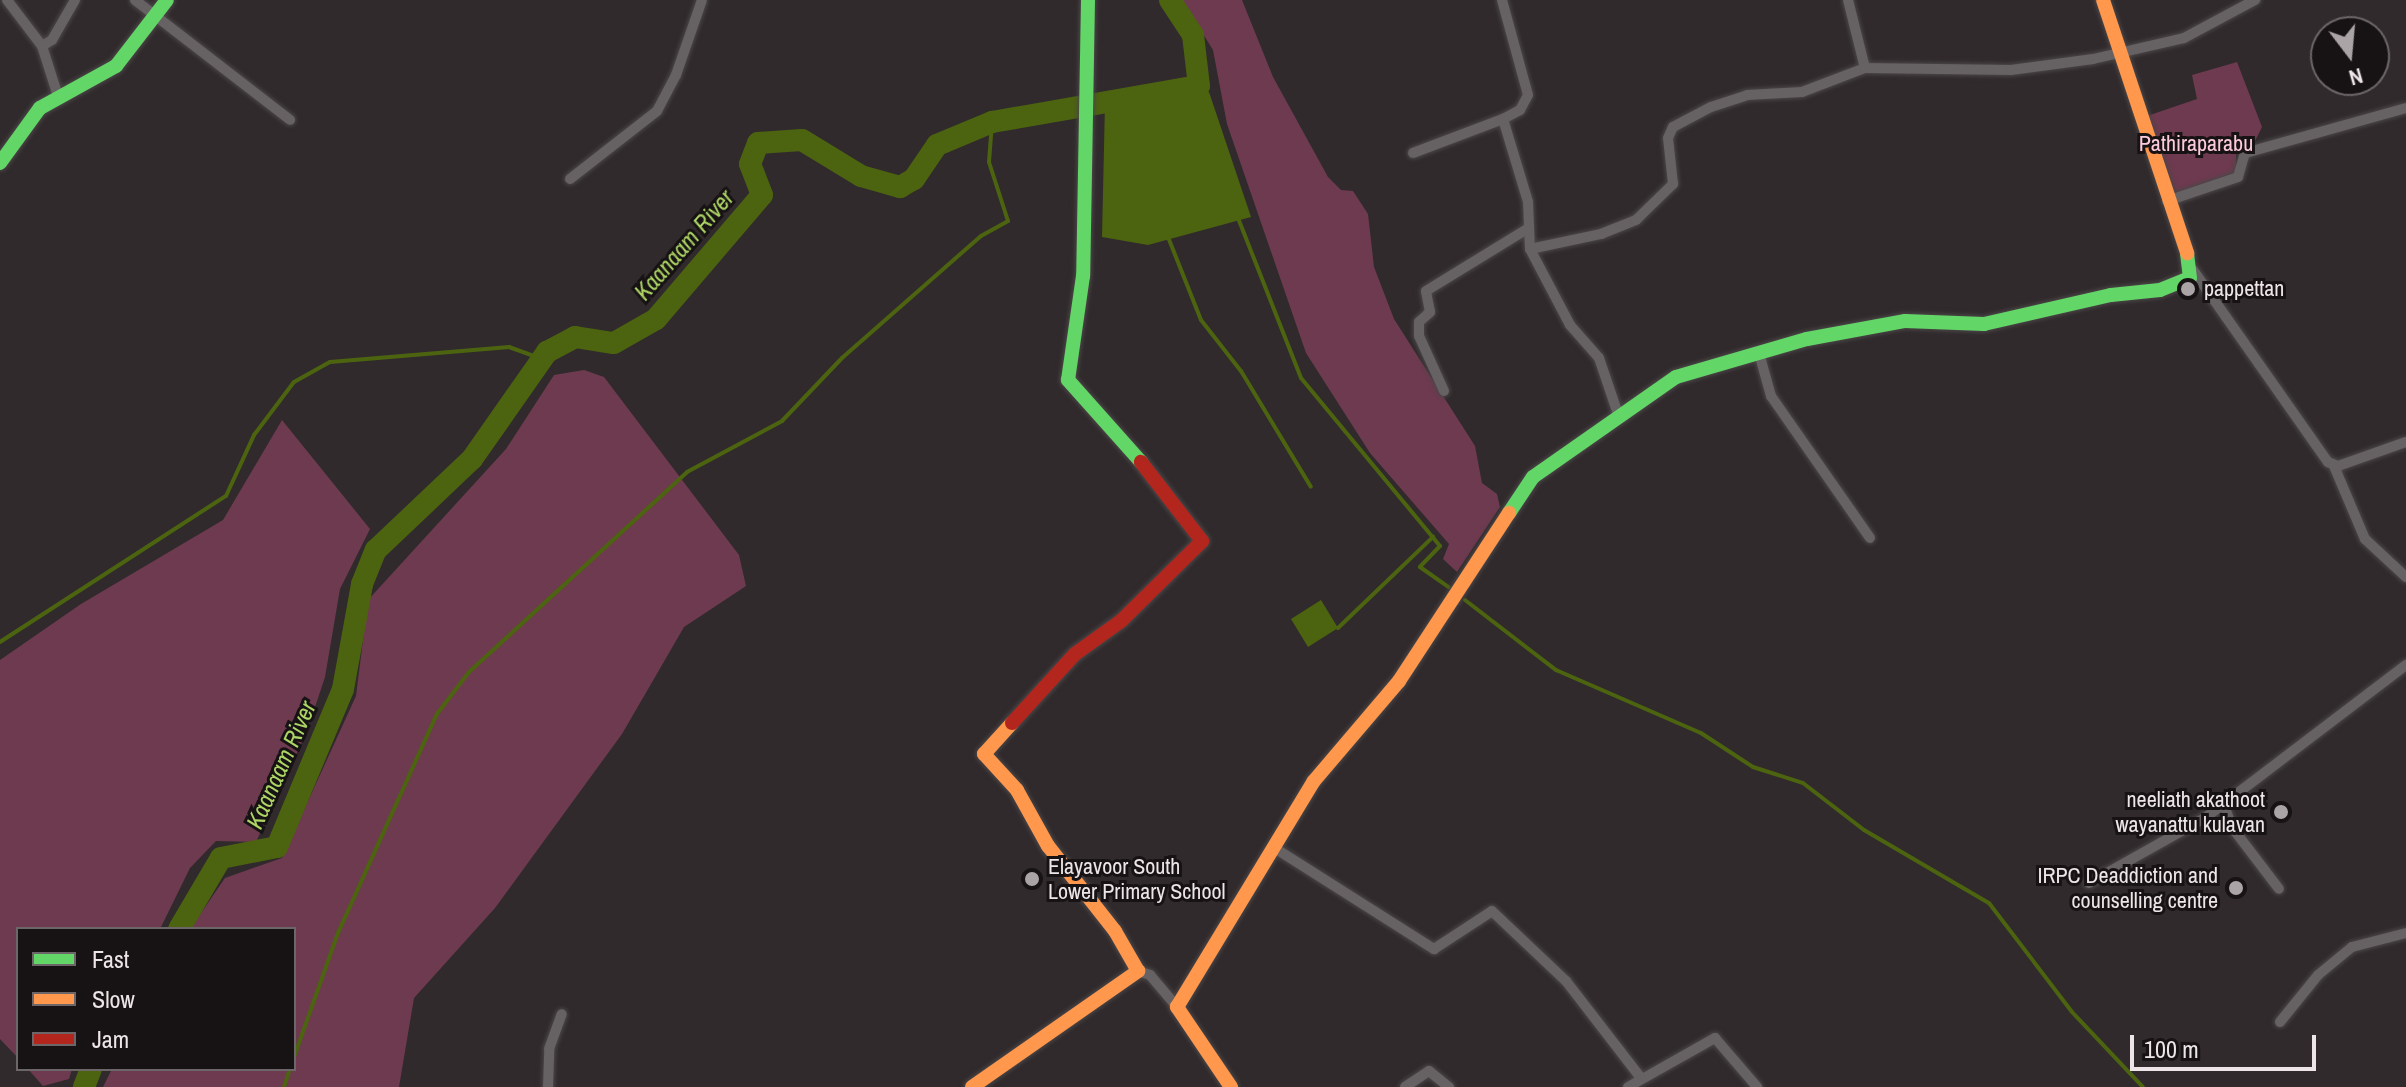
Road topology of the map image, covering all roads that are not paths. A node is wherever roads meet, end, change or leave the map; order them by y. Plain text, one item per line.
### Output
1 (7, 0) edge
2 (75, 0) edge
3 (135, 0) edge
4 (167, 0) edge
5 (702, 0) edge
6 (1088, 0) edge
7 (1502, 0) edge
8 (1848, 0) edge
9 (2103, 0) edge
10 (2255, 0) edge
11 (154, 18) junction
12 (42, 46) junction
13 (2120, 53) junction
14 (1865, 68) junction
15 (58, 96) junction
16 (2406, 108) edge
17 (1503, 119) junction
18 (290, 120) dead end
19 (1413, 153) dead end
20 (0, 163) edge
21 (570, 179) dead end
22 (2167, 201) junction
23 (1527, 229) junction
24 (1530, 249) junction
25 (2193, 270) junction
26 (1759, 353) junction
27 (1444, 391) dead end
28 (1619, 417) junction
29 (2406, 442) edge
30 (2334, 466) junction
31 (1870, 538) dead end
32 (2406, 577) edge
33 (2406, 665) edge
34 (2224, 804) junction
35 (1273, 847) junction
36 (2089, 883) dead end
37 (2279, 889) dead end
38 (2406, 933) edge
39 (1138, 971) junction
40 (1177, 1007) junction
41 (562, 1014) dead end
42 (2280, 1022) dead end
43 (1641, 1078) junction
44 (548, 1087) edge
45 (972, 1087) edge
46 (1231, 1087) edge
47 (1405, 1087) edge
48 (1449, 1087) edge
49 (1628, 1087) edge
50 (1757, 1087) edge

1 - 12 street
2 - 12 street
3 - 11 street
4 - 11 street
5 - 21 street
6 - 39 street
7 - 17 street
8 - 14 street
9 - 13 street
10 - 13 street
11 - 15 street
11 - 18 street
12 - 15 street
13 - 14 street
13 - 22 street
14 - 24 street
15 - 20 street
16 - 22 street
17 - 19 street
17 - 23 street
22 - 25 street
23 - 24 street
23 - 27 street
24 - 28 street
25 - 26 street
25 - 30 street
26 - 28 street
26 - 31 street
28 - 35 street
29 - 30 street
30 - 32 street
33 - 34 street
34 - 36 street
34 - 37 street
35 - 40 street
35 - 43 street
38 - 42 street
39 - 40 street
39 - 45 street
40 - 46 street
41 - 44 street
43 - 49 street
43 - 50 street
47 - 48 street

